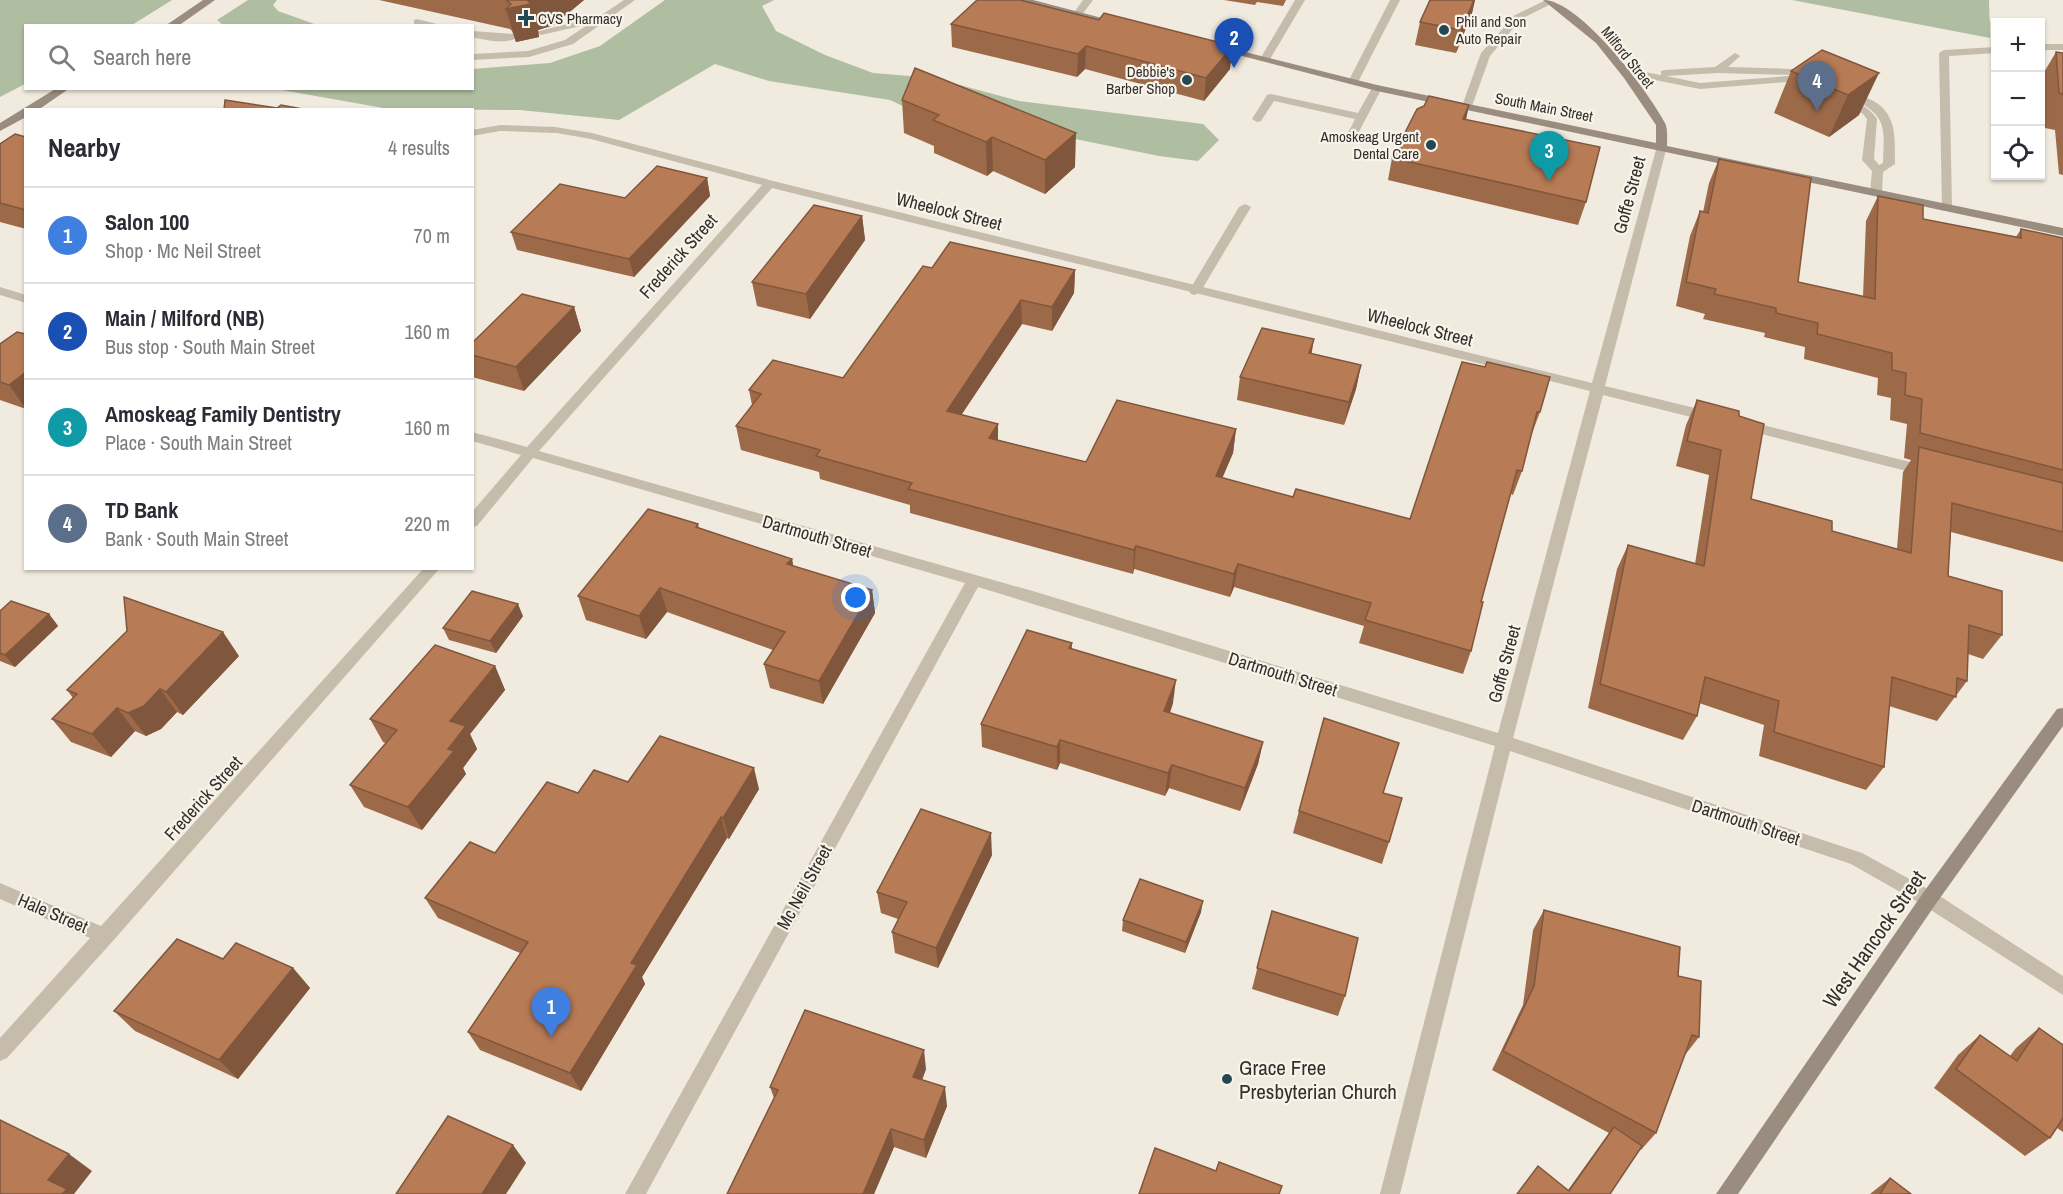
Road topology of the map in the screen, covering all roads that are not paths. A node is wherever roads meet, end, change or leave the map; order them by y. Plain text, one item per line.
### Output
1 (210, 0) edge
2 (630, 0) edge
3 (1021, 0) edge
4 (1088, 0) edge
5 (1300, 0) edge
6 (1395, 0) edge
7 (1549, 1) edge
8 (1078, 14) junction
9 (608, 15) junction
10 (173, 24) edge
11 (1133, 27) edge
12 (541, 32) dead end
13 (474, 34) edge
14 (513, 37) edge
15 (1199, 43) edge
16 (2045, 47) edge
17 (2063, 47) edge
18 (1991, 50) edge
19 (1735, 56) dead end
20 (474, 57) edge
21 (1265, 59) junction
22 (1718, 70) junction
23 (1645, 75) junction
24 (1628, 76) junction
25 (1353, 82) junction
26 (1377, 88) junction
27 (62, 90) edge
28 (1467, 106) junction
29 (33, 108) edge
30 (24, 113) edge
31 (1362, 117) junction
32 (1257, 119) dead end
33 (0, 128) edge
34 (474, 133) edge
35 (1349, 141) dead end
36 (1662, 146) junction
37 (1878, 170) junction
38 (769, 184) junction
39 (1876, 192) junction
40 (1245, 207) dead end
41 (1946, 207) junction
42 (2063, 232) edge
43 (0, 291) edge
44 (1195, 291) junction
45 (24, 298) edge
46 (1597, 388) junction
47 (474, 437) edge
48 (529, 454) junction
49 (1936, 473) edge
50 (474, 520) edge
51 (431, 570) edge
52 (974, 580) junction
53 (2063, 714) edge
54 (1504, 742) junction
55 (0, 891) edge
56 (1929, 898) junction
57 (106, 936) junction
58 (2063, 986) edge
59 (0, 1052) edge
60 (634, 1194) edge
61 (1390, 1194) edge
62 (1726, 1194) edge

1 - 10 main road
2 - 9 street
3 - 8 main road
4 - 8 street
5 - 21 street
6 - 25 street
7 - 24 main road, Milford Street
7 - 28 street
8 - 11 main road
9 - 12 street
9 - 20 street
13 - 14 street
15 - 21 main road, South Main Street
16 - 17 street
18 - 41 street
19 - 22 street
21 - 25 main road, South Main Street
22 - 23 street
22 - 23 street
23 - 24 street
24 - 36 main road, Milford Street
25 - 26 main road, South Main Street
26 - 28 main road, South Main Street
26 - 31 street
27 - 29 main road
28 - 36 main road, South Main Street
30 - 33 main road
31 - 32 street
31 - 35 street
34 - 38 street
36 - 39 main road, South Main Street
36 - 46 street, Goffe Street
37 - 37 street
37 - 39 street
38 - 44 street, Wheelock Street
38 - 48 street, Frederick Street
39 - 41 main road, South Main Street
40 - 44 street
41 - 42 main road, South Main Street
43 - 45 street
44 - 46 street, Wheelock Street
46 - 49 street, Wheelock Street
46 - 54 street, Goffe Street
47 - 48 street, Dartmouth Street
48 - 50 street, Frederick Street
48 - 52 street, Dartmouth Street
51 - 57 street, Frederick Street
52 - 54 street, Dartmouth Street
52 - 60 street, Mc Neil Street
53 - 56 main road, West Hancock Street
54 - 56 street, Dartmouth Street
54 - 61 street, Goffe Street
55 - 57 street, Hale Street
56 - 58 street, Dartmouth Street
56 - 62 main road, West Hancock Street
57 - 59 street, Frederick Street

